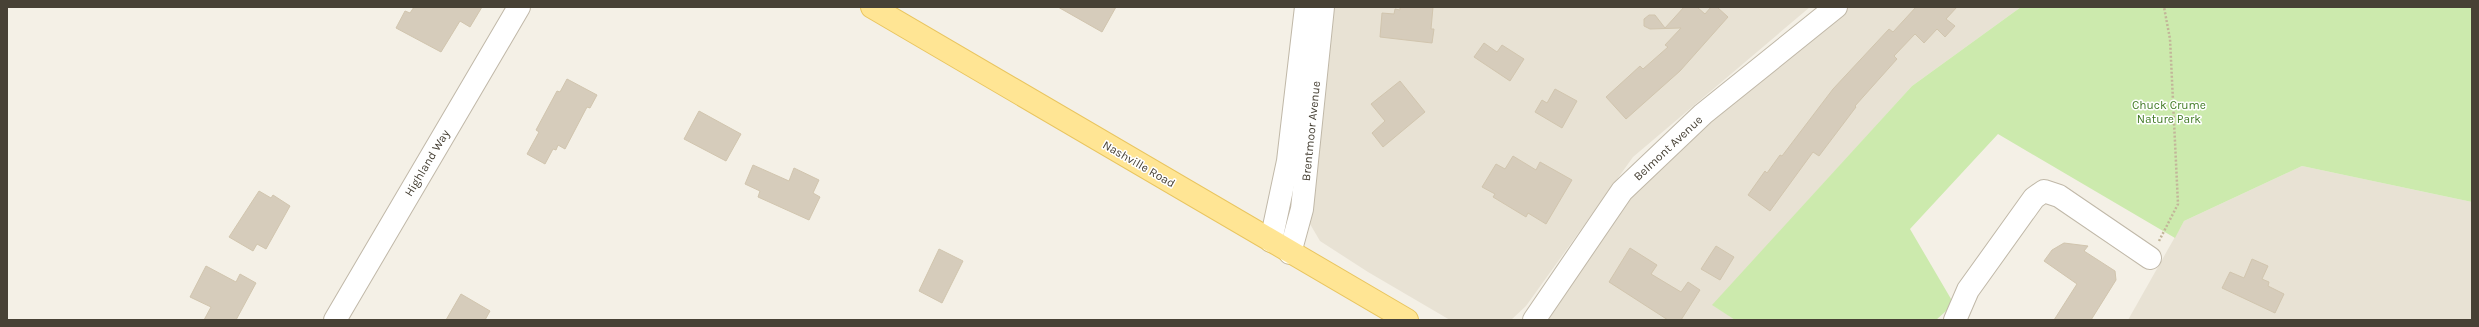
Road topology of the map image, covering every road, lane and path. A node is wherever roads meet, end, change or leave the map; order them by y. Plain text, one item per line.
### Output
1 (520, 7) edge
2 (872, 7) edge
3 (1306, 7) edge
4 (1323, 7) edge
5 (1836, 7) edge
6 (2164, 7) edge
7 (1270, 241) junction
8 (1290, 253) junction
9 (2150, 258) joint
10 (335, 320) edge
11 (1407, 320) edge
12 (1534, 320) edge
13 (1955, 320) edge

1 - 10 street, Highland Way
2 - 7 main road, Nashville Road
3 - 7 street, Brentmoor Avenue
4 - 8 street, Brentmoor Avenue
5 - 12 street, Belmont Avenue
6 - 9 path
7 - 8 main road, Nashville Road
8 - 11 main road, Nashville Road
9 - 13 street

